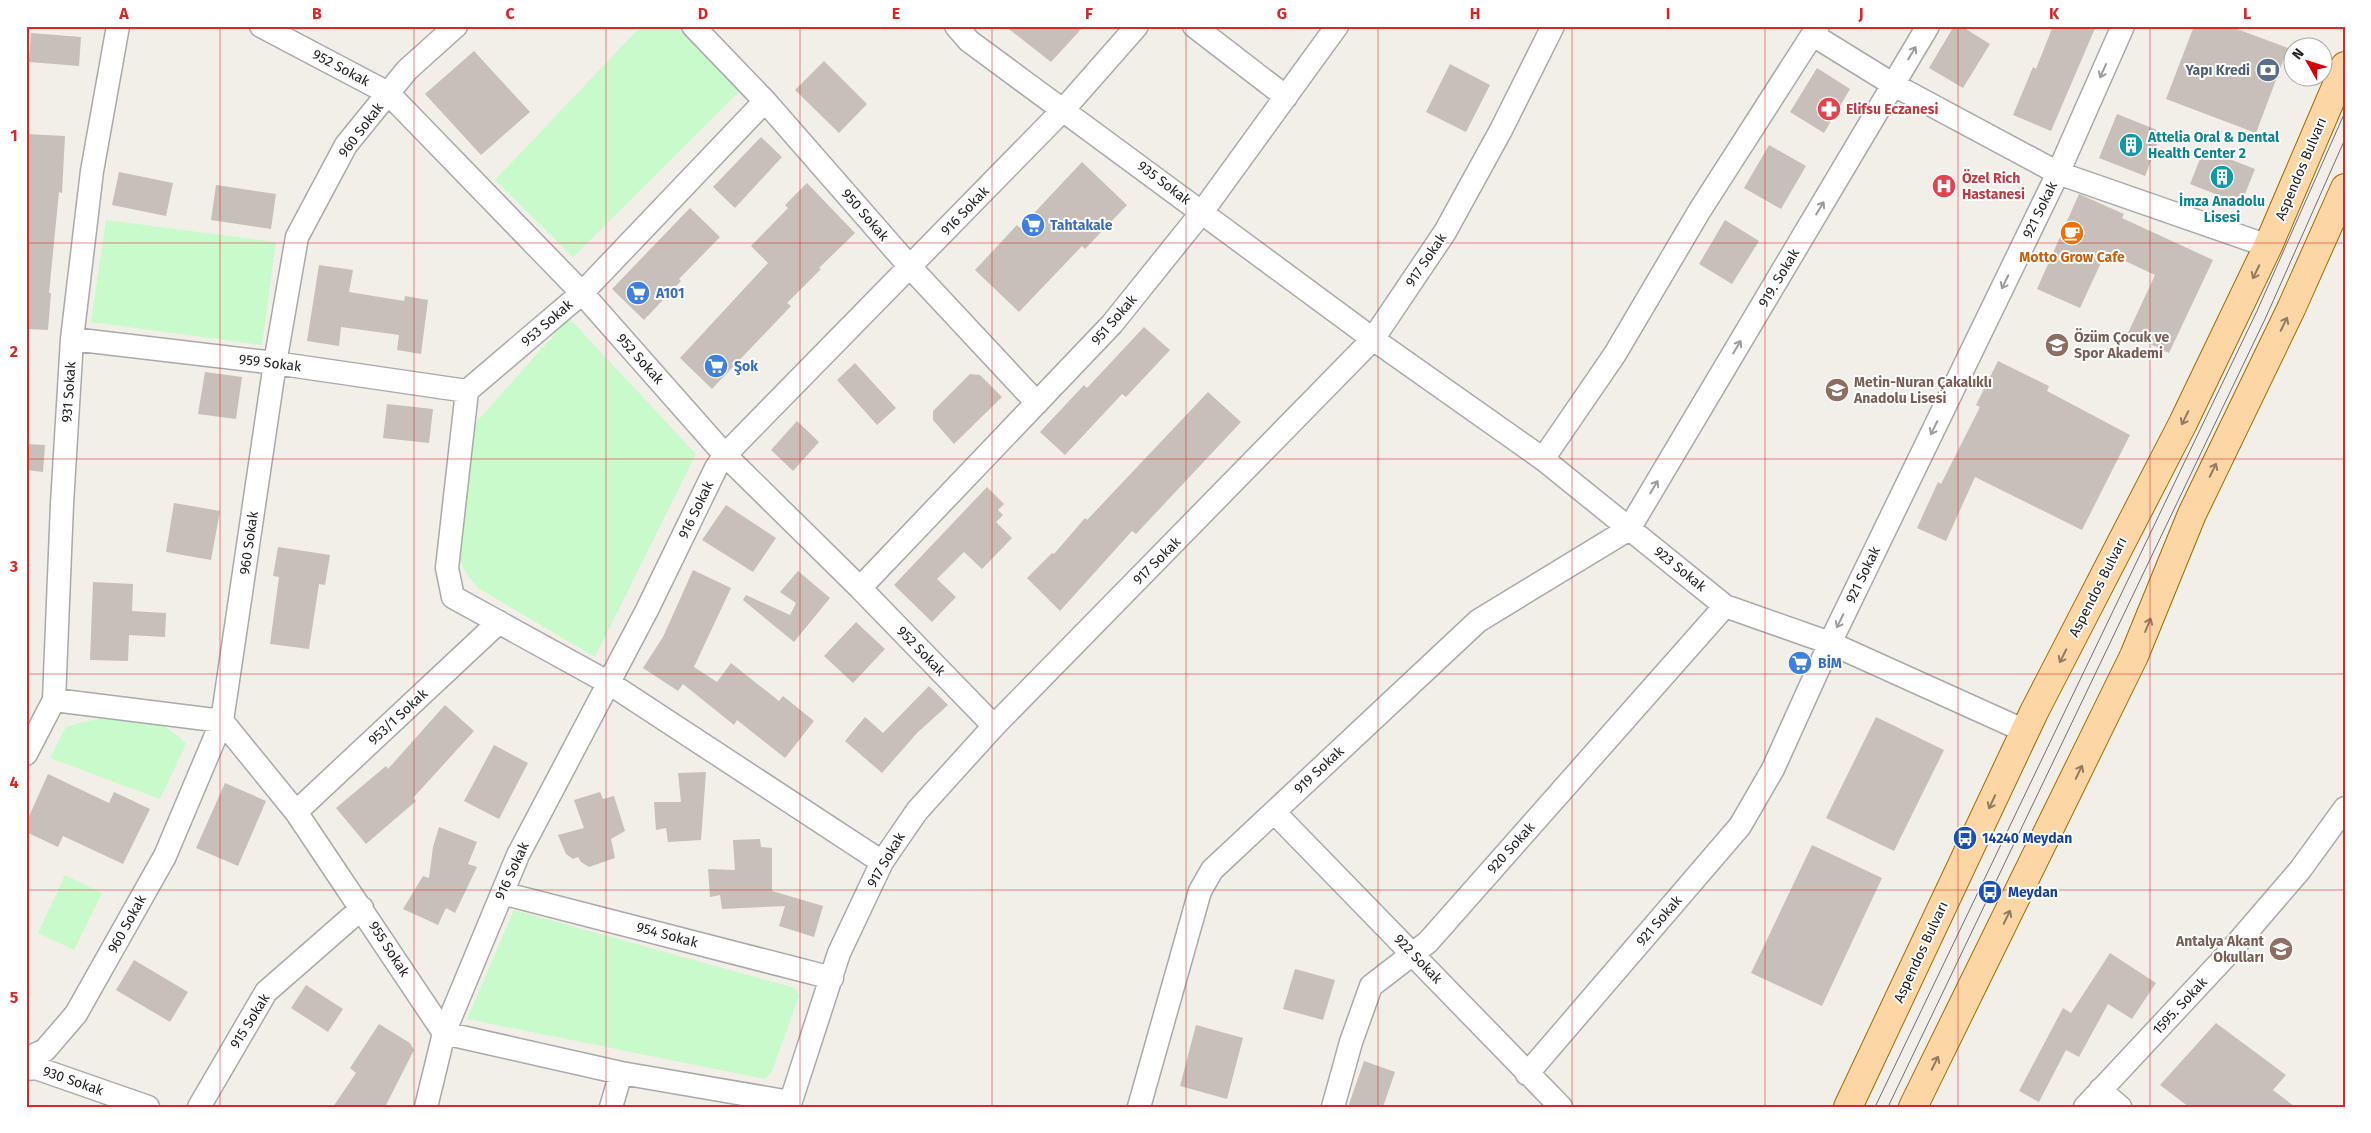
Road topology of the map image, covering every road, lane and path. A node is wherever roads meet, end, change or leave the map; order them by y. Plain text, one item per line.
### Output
1 (118, 26) edge
2 (261, 26) edge
3 (456, 26) edge
4 (694, 26) edge
5 (956, 26) edge
6 (1137, 26) edge
7 (1194, 26) edge
8 (1337, 26) edge
9 (1553, 26) edge
10 (1928, 26) edge
11 (2123, 26) edge
12 (1815, 31) edge
13 (2345, 66) edge
14 (1894, 85) junction
15 (388, 93) junction
16 (1286, 97) junction
17 (765, 100) junction
18 (1064, 109) junction
19 (2058, 174) junction
20 (2345, 188) edge
21 (1202, 212) junction
22 (2268, 246) junction
23 (911, 268) junction
24 (582, 293) junction
25 (72, 339) junction
26 (1373, 339) junction
27 (275, 363) junction
28 (468, 391) junction
29 (1037, 403) junction
30 (726, 455) junction
31 (1543, 459) junction
32 (1629, 529) junction
33 (860, 588) junction
34 (1725, 606) junction
35 (499, 622) junction
36 (1830, 643) junction
37 (609, 683) junction
38 (54, 700) junction
39 (222, 721) junction
40 (994, 726) junction
41 (2025, 731) junction
42 (26, 754) edge
43 (2345, 808) edge
44 (296, 812) junction
45 (1274, 812) junction
46 (882, 862) junction
47 (502, 893) junction
48 (362, 908) junction
49 (1414, 954) junction
50 (832, 978) junction
51 (444, 1033) junction
52 (26, 1059) edge
53 (26, 1069) edge
54 (621, 1073) junction
55 (1527, 1074) junction
56 (2092, 1099) edge
57 (789, 1104) edge
58 (148, 1107) edge
59 (199, 1107) edge
60 (426, 1107) edge
61 (611, 1107) edge
62 (1139, 1107) edge
63 (1333, 1107) edge
64 (1561, 1107) edge
65 (1848, 1107) edge
66 (1913, 1107) edge
67 (2120, 1107) edge

1 - 25 street, 931 Sokak
2 - 15 street, 952 Sokak
3 - 15 street, 960 Sokak
4 - 17 street, 950 Sokak
5 - 18 street, 935 Sokak
6 - 18 street, 916 Sokak
7 - 16 street
8 - 16 street, 951 Sokak
9 - 26 street, 917 Sokak
14 -> 10 street, 919. Sokak
11 -> 19 street, 921 Sokak
12 - 14 street
12 - 31 street
13 - 22 main road, Aspendos Bulvarı
14 - 19 street
32 -> 14 street, 919. Sokak
15 - 24 street, 952 Sokak
15 - 27 street, 960 Sokak
16 - 21 street, 951 Sokak
17 - 23 street, 950 Sokak
17 - 24 street, 953 Sokak
18 - 21 street, 935 Sokak
18 - 23 street, 916 Sokak
19 - 22 street
19 -> 36 street, 921 Sokak
66 -> 20 main road
21 - 26 street, 935 Sokak
21 - 29 street, 951 Sokak
22 -> 41 main road, Aspendos Bulvarı
23 - 29 street, 950 Sokak
23 - 30 street, 916 Sokak
24 - 28 street, 953 Sokak
24 - 30 street, 952 Sokak
25 - 27 street, 959 Sokak
25 - 38 street, 931 Sokak
26 - 31 street, 923 Sokak
26 - 40 street, 917 Sokak
27 - 28 street, 959 Sokak
27 - 39 street, 960 Sokak
28 - 35 street
29 - 33 street, 951 Sokak
30 - 33 street, 952 Sokak
30 - 37 street, 916 Sokak
31 - 32 street, 923 Sokak
32 - 34 street, 923 Sokak
32 - 45 street, 919 Sokak
33 - 40 street, 952 Sokak
34 - 36 street, 923 Sokak
34 - 49 street, 920 Sokak
35 - 37 street
35 - 44 street, 953/1 Sokak
36 - 41 street, 923 Sokak
36 - 55 street, 921 Sokak
37 - 46 street
37 - 47 street, 916 Sokak
38 - 39 street
38 - 42 street, 931 Sokak
39 - 44 street, 955 Sokak
39 - 52 street, 960 Sokak
40 - 46 street, 917 Sokak
41 -> 65 main road, Aspendos Bulvarı
43 - 56 street, 1595. Sokak
44 - 48 street, 955 Sokak
45 - 49 street, 922 Sokak
45 - 62 street, 919 Sokak
46 - 50 street, 917 Sokak
47 - 50 street, 954 Sokak
47 - 51 street, 916 Sokak
48 - 51 street, 955 Sokak
48 - 59 street, 915 Sokak
49 - 55 street, 922 Sokak
49 - 63 street, 920 Sokak
50 - 57 street, 917 Sokak
51 - 54 street
51 - 60 street, 916 Sokak
53 - 58 street, 930 Sokak
54 - 57 street
54 - 61 street
55 - 64 street, 922 Sokak
56 - 67 street

